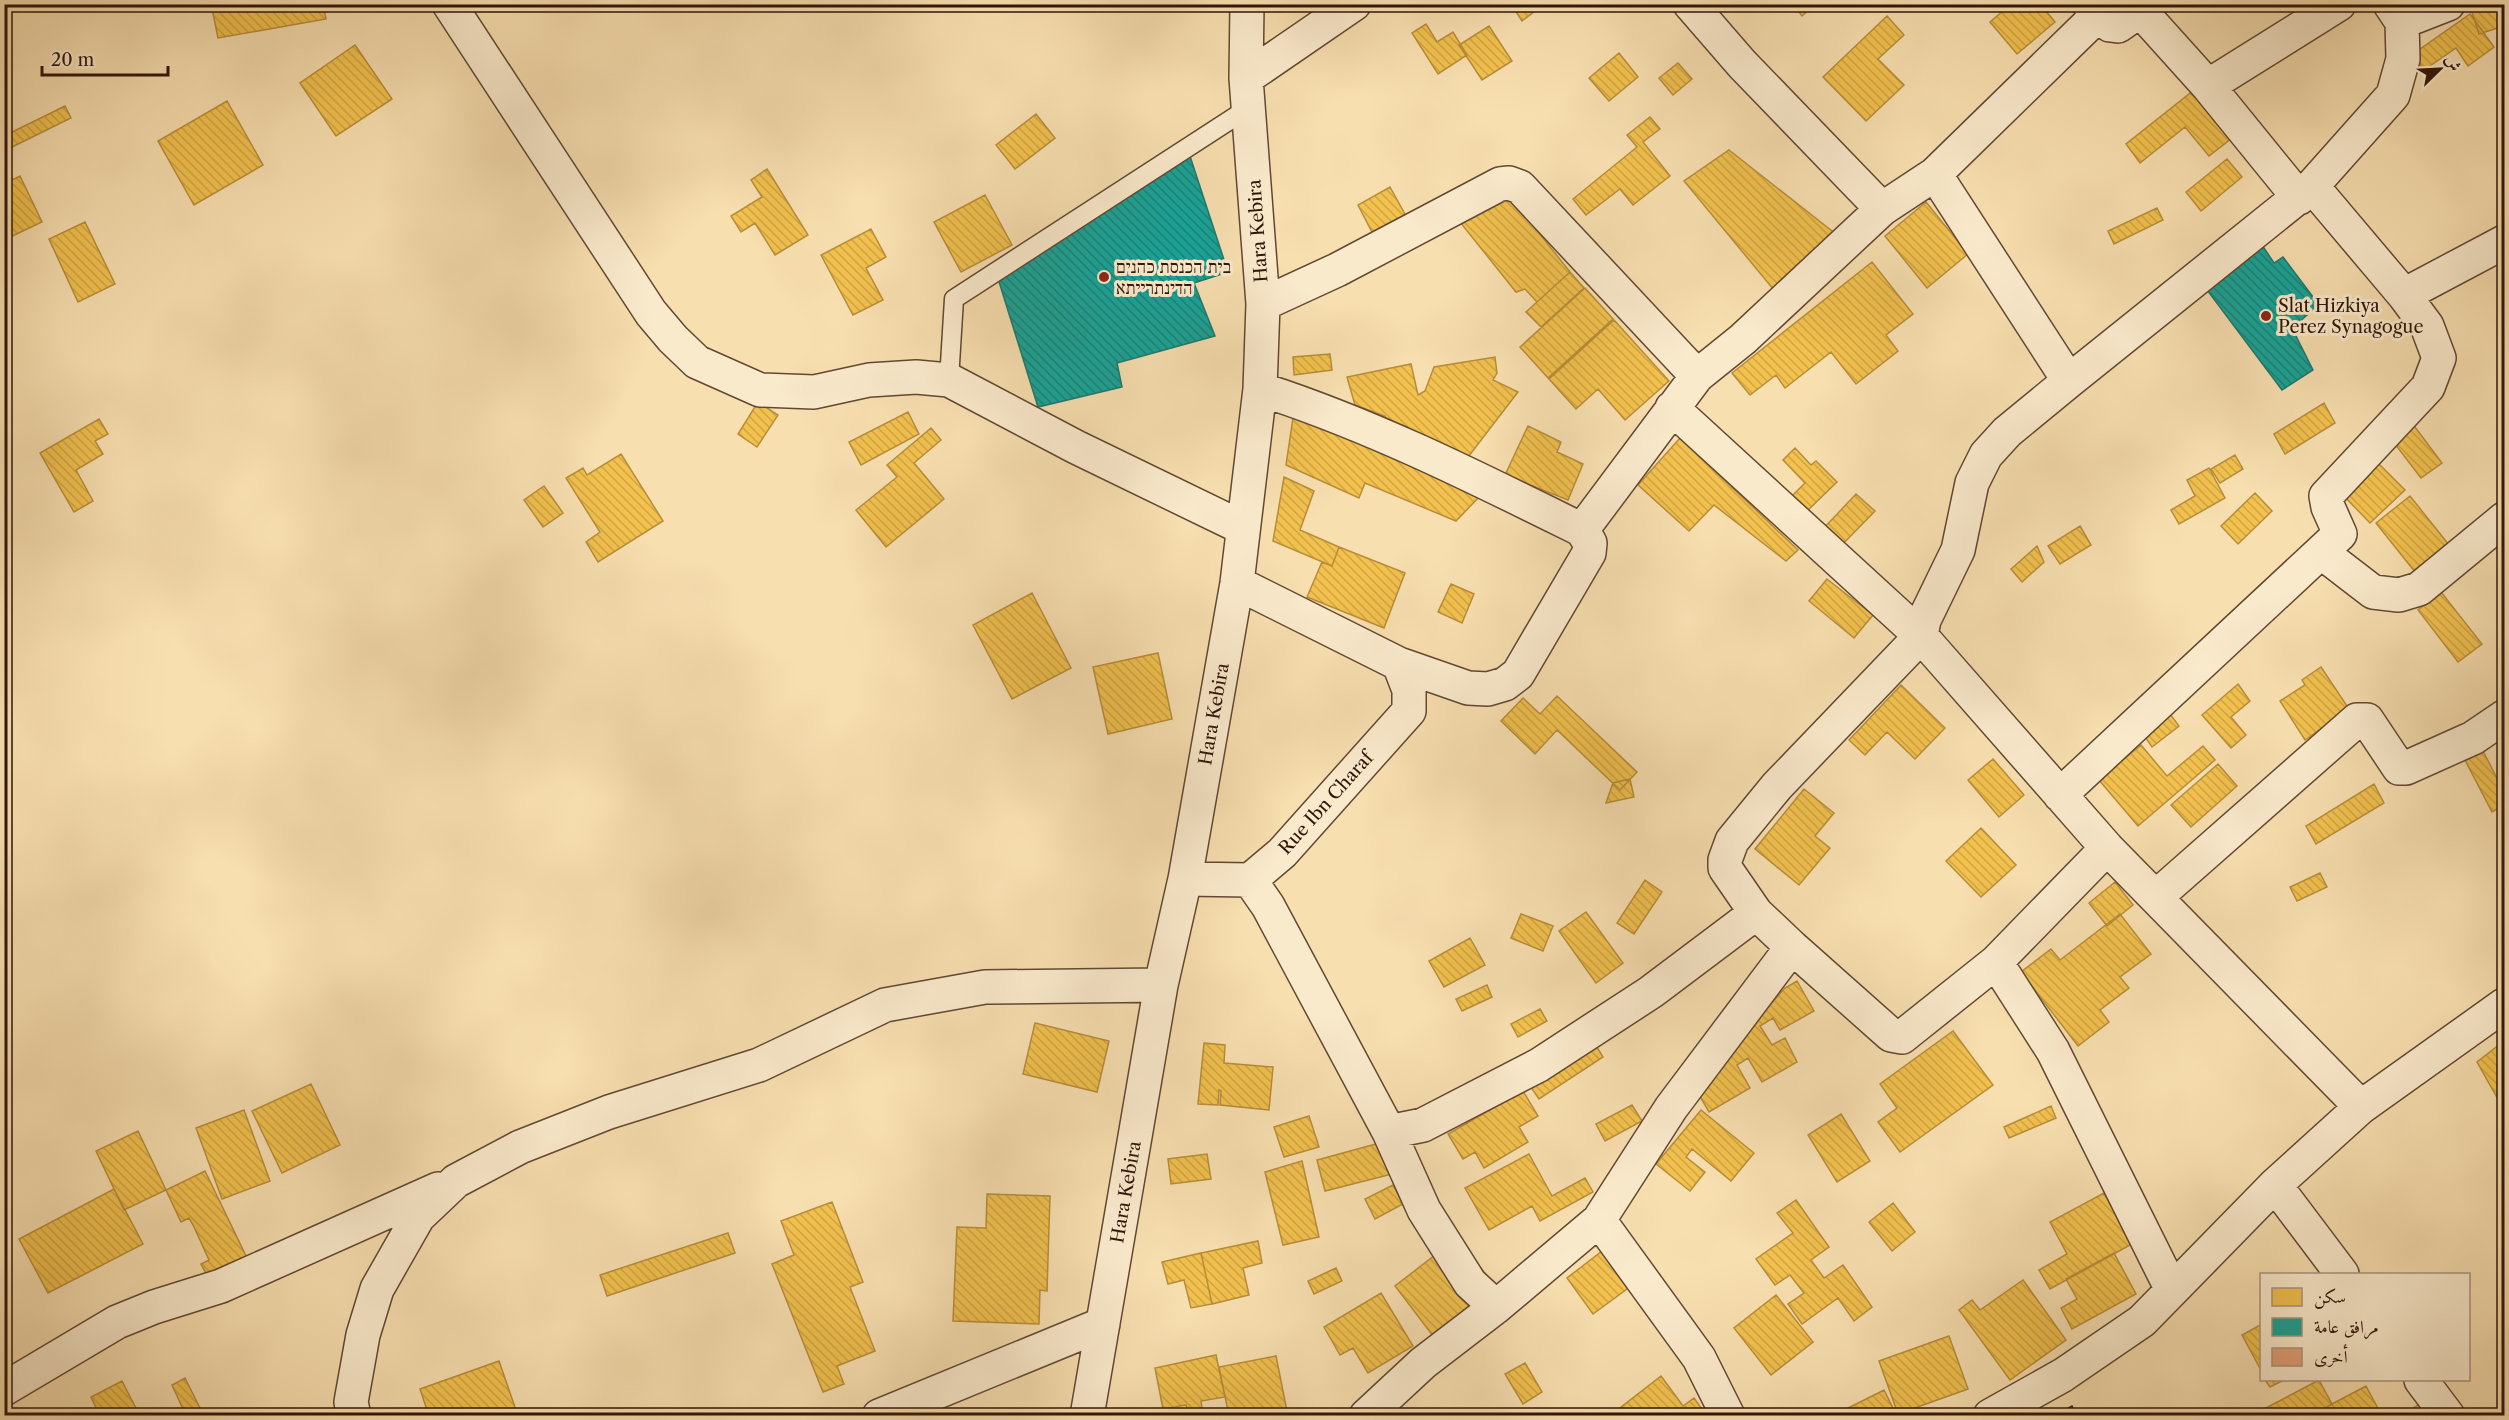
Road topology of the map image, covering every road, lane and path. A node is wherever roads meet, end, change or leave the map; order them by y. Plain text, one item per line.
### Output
1 (449, 4) edge
2 (1247, 4) edge
3 (1354, 4) edge
4 (1690, 4) edge
5 (2339, 4) edge
6 (2448, 4) edge
7 (2093, 10) edge
8 (2396, 13) edge
9 (2208, 86) junction
10 (1248, 93) junction
11 (1935, 174) junction
12 (2306, 192) junction
13 (1882, 209) junction
14 (2505, 242) edge
15 (2404, 295) junction
16 (1263, 304) junction
17 (1697, 376) junction
18 (949, 380) junction
19 (2069, 381) junction
20 (1260, 389) junction
21 (1672, 408) junction
22 (2505, 519) edge
23 (1243, 528) junction
24 (1582, 530) junction
25 (2321, 552) junction
26 (1237, 584) junction
27 (1921, 636) junction
28 (1399, 664) junction
29 (2505, 717) edge
30 (2060, 795) junction
31 (2107, 848) junction
32 (1185, 879) junction
33 (1250, 880) junction
34 (2156, 897) junction
35 (1756, 913) junction
36 (1792, 947) junction
37 (1996, 962) junction
38 (1161, 985) junction
39 (2505, 1005) edge
40 (2361, 1107) junction
41 (1389, 1132) junction
42 (456, 1181) junction
43 (2275, 1185) junction
44 (1599, 1220) junction
45 (2341, 1273) edge
46 (2172, 1290) junction
47 (1496, 1307) junction
48 (1103, 1324) junction
49 (2422, 1381) edge
50 (4, 1389) edge
51 (354, 1416) edge
52 (879, 1416) edge
53 (1087, 1416) edge
54 (1366, 1416) edge
55 (1728, 1416) edge
56 (1990, 1416) edge
57 (2448, 1416) edge

1 - 18 street
2 - 10 street, Hara Kebira
3 - 10 street
4 - 13 street
5 - 9 street
6 - 8 street
7 - 9 street
7 - 11 street
8 - 12 street
9 - 12 street
10 - 16 street, Hara Kebira
10 - 18 lane
11 - 13 street
11 - 19 street
12 - 15 street
12 - 19 street
13 - 17 street
14 - 15 street
15 - 25 street
16 - 17 street
16 - 20 street, Hara Kebira
17 - 21 street
18 - 23 street
19 - 27 street
20 - 23 street, Hara Kebira
20 - 24 street
21 - 24 street
21 - 27 street
22 - 25 street
23 - 26 street, Hara Kebira
24 - 28 street
25 - 30 street
26 - 28 street
26 - 32 street, Hara Kebira
27 - 30 street
27 - 35 street
28 - 33 street, Rue Ibn Charaf
29 - 34 street
30 - 31 street
31 - 34 street
31 - 37 street
32 - 33 street
32 - 38 street, Hara Kebira
33 - 41 street
34 - 40 street
35 - 36 street
35 - 41 street
36 - 37 street
36 - 44 street
37 - 46 street
38 - 42 street
38 - 48 street, Hara Kebira
39 - 40 street
40 - 43 street
41 - 47 street
42 - 50 street
42 - 51 street
43 - 45 street
43 - 46 street
44 - 47 street
44 - 55 street
46 - 56 street
47 - 54 street
48 - 52 street
48 - 53 street, Hara Kebira
49 - 57 street

